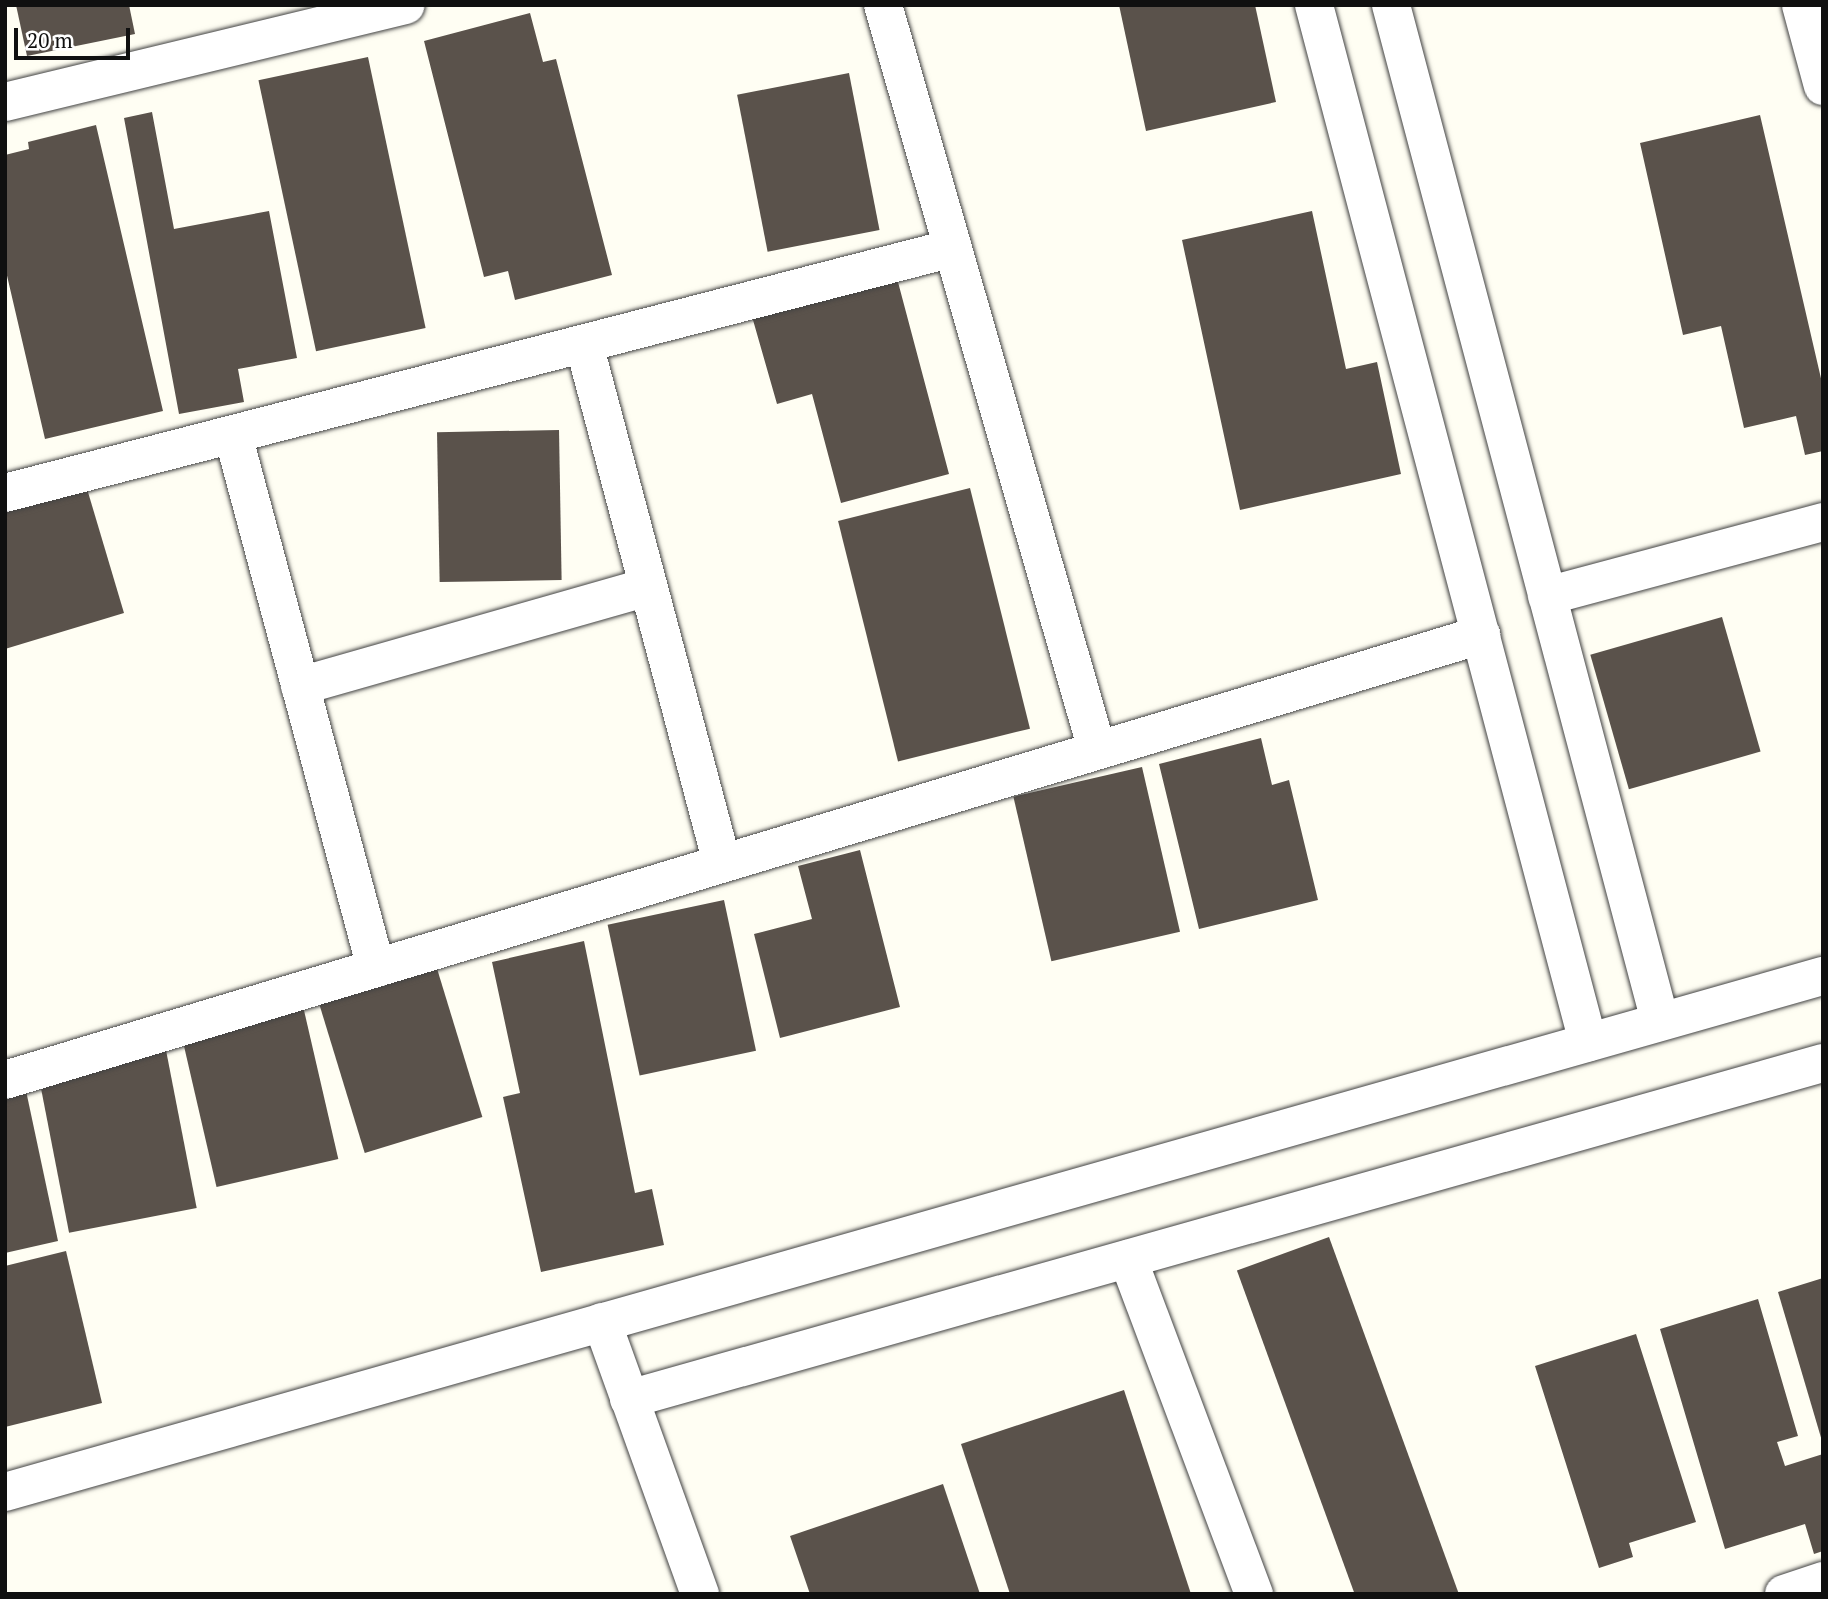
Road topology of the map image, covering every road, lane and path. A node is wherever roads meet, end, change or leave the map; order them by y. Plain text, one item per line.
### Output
1 (405, 5) edge
2 (883, 5) edge
3 (1314, 5) edge
4 (1391, 5) edge
5 (1801, 5) edge
6 (1823, 86) edge
7 (5, 102) edge
8 (953, 248) junction
9 (584, 344) junction
10 (233, 435) junction
11 (5, 493) edge
12 (1823, 522) edge
13 (648, 587) junction
14 (1548, 596) junction
15 (1480, 635) junction
16 (300, 686) junction
17 (1097, 750) junction
18 (722, 863) junction
19 (376, 968) junction
20 (1823, 976) edge
21 (1660, 1021) junction
22 (1588, 1042) junction
23 (1823, 1063) edge
24 (8, 1069) edge
25 (1128, 1259) junction
26 (602, 1322) junction
27 (629, 1399) junction
28 (5, 1492) edge
29 (1823, 1581) edge
30 (700, 1594) edge
31 (1254, 1594) edge
32 (1784, 1594) edge

1 - 7 street
2 - 8 street
3 - 15 street
4 - 14 street
5 - 6 street
8 - 9 street
8 - 17 street
9 - 10 street
9 - 13 street
10 - 11 street
10 - 16 street
12 - 14 street
13 - 16 street
13 - 18 street
14 - 21 street
15 - 17 street
15 - 22 street
16 - 19 street
17 - 18 street
18 - 19 street
19 - 24 street
20 - 21 street
21 - 22 street
22 - 26 street
23 - 25 street
25 - 27 street
25 - 31 street
26 - 27 street
26 - 28 street
27 - 30 street
29 - 32 street

